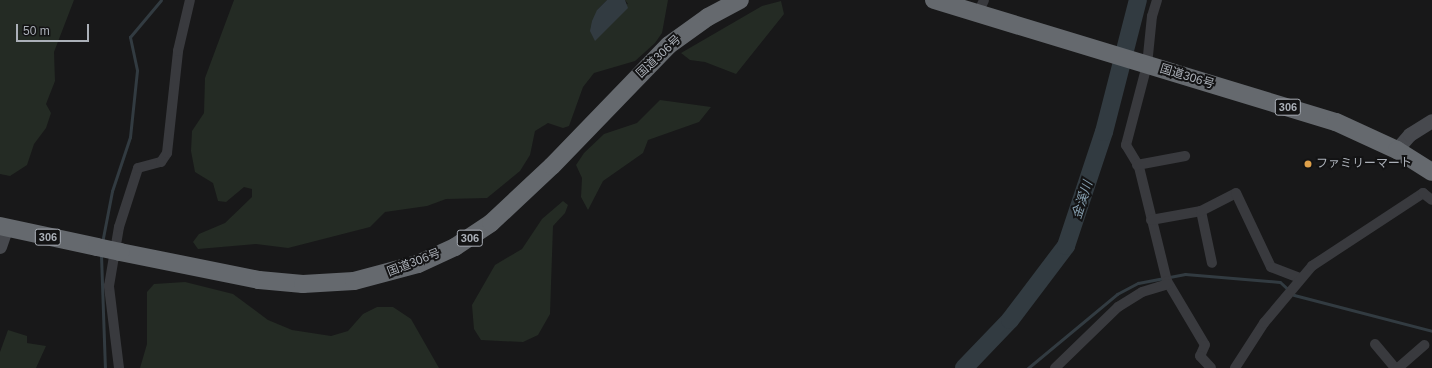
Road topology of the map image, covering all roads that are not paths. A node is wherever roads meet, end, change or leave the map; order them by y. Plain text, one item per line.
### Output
1 (190, 0) edge
2 (740, 0) edge
3 (934, 0) edge
4 (1157, 0) edge
5 (981, 6) edge
6 (1141, 63) junction
7 (1432, 120) edge
8 (1397, 150) junction
9 (1185, 156) dead end
10 (1137, 165) junction
11 (1432, 172) edge
12 (1432, 200) edge
13 (1200, 211) junction
14 (1151, 220) junction
15 (4, 226) edge
16 (0, 247) edge
17 (1212, 263) dead end
18 (1167, 282) junction
19 (1296, 282) junction
20 (1374, 344) dead end
21 (1424, 345) dead end
22 (119, 368) edge
23 (1055, 368) edge
24 (1211, 368) edge
25 (1235, 368) edge
26 (1396, 368) edge

1 - 22 street
2 - 15 highway, 国道306号 / 306, bridge
3 - 5 highway, 国道306号 / 306
4 - 6 street
5 - 6 highway, 国道306号 / 306
6 - 8 highway, 国道306号 / 306
6 - 10 street
7 - 8 street
8 - 11 highway, 国道306号 / 306
9 - 10 street
10 - 14 street
12 - 19 street
13 - 14 street
13 - 17 street
13 - 19 street
14 - 18 street
15 - 16 street
18 - 23 street
18 - 24 street
19 - 25 street
20 - 26 street
21 - 26 street

